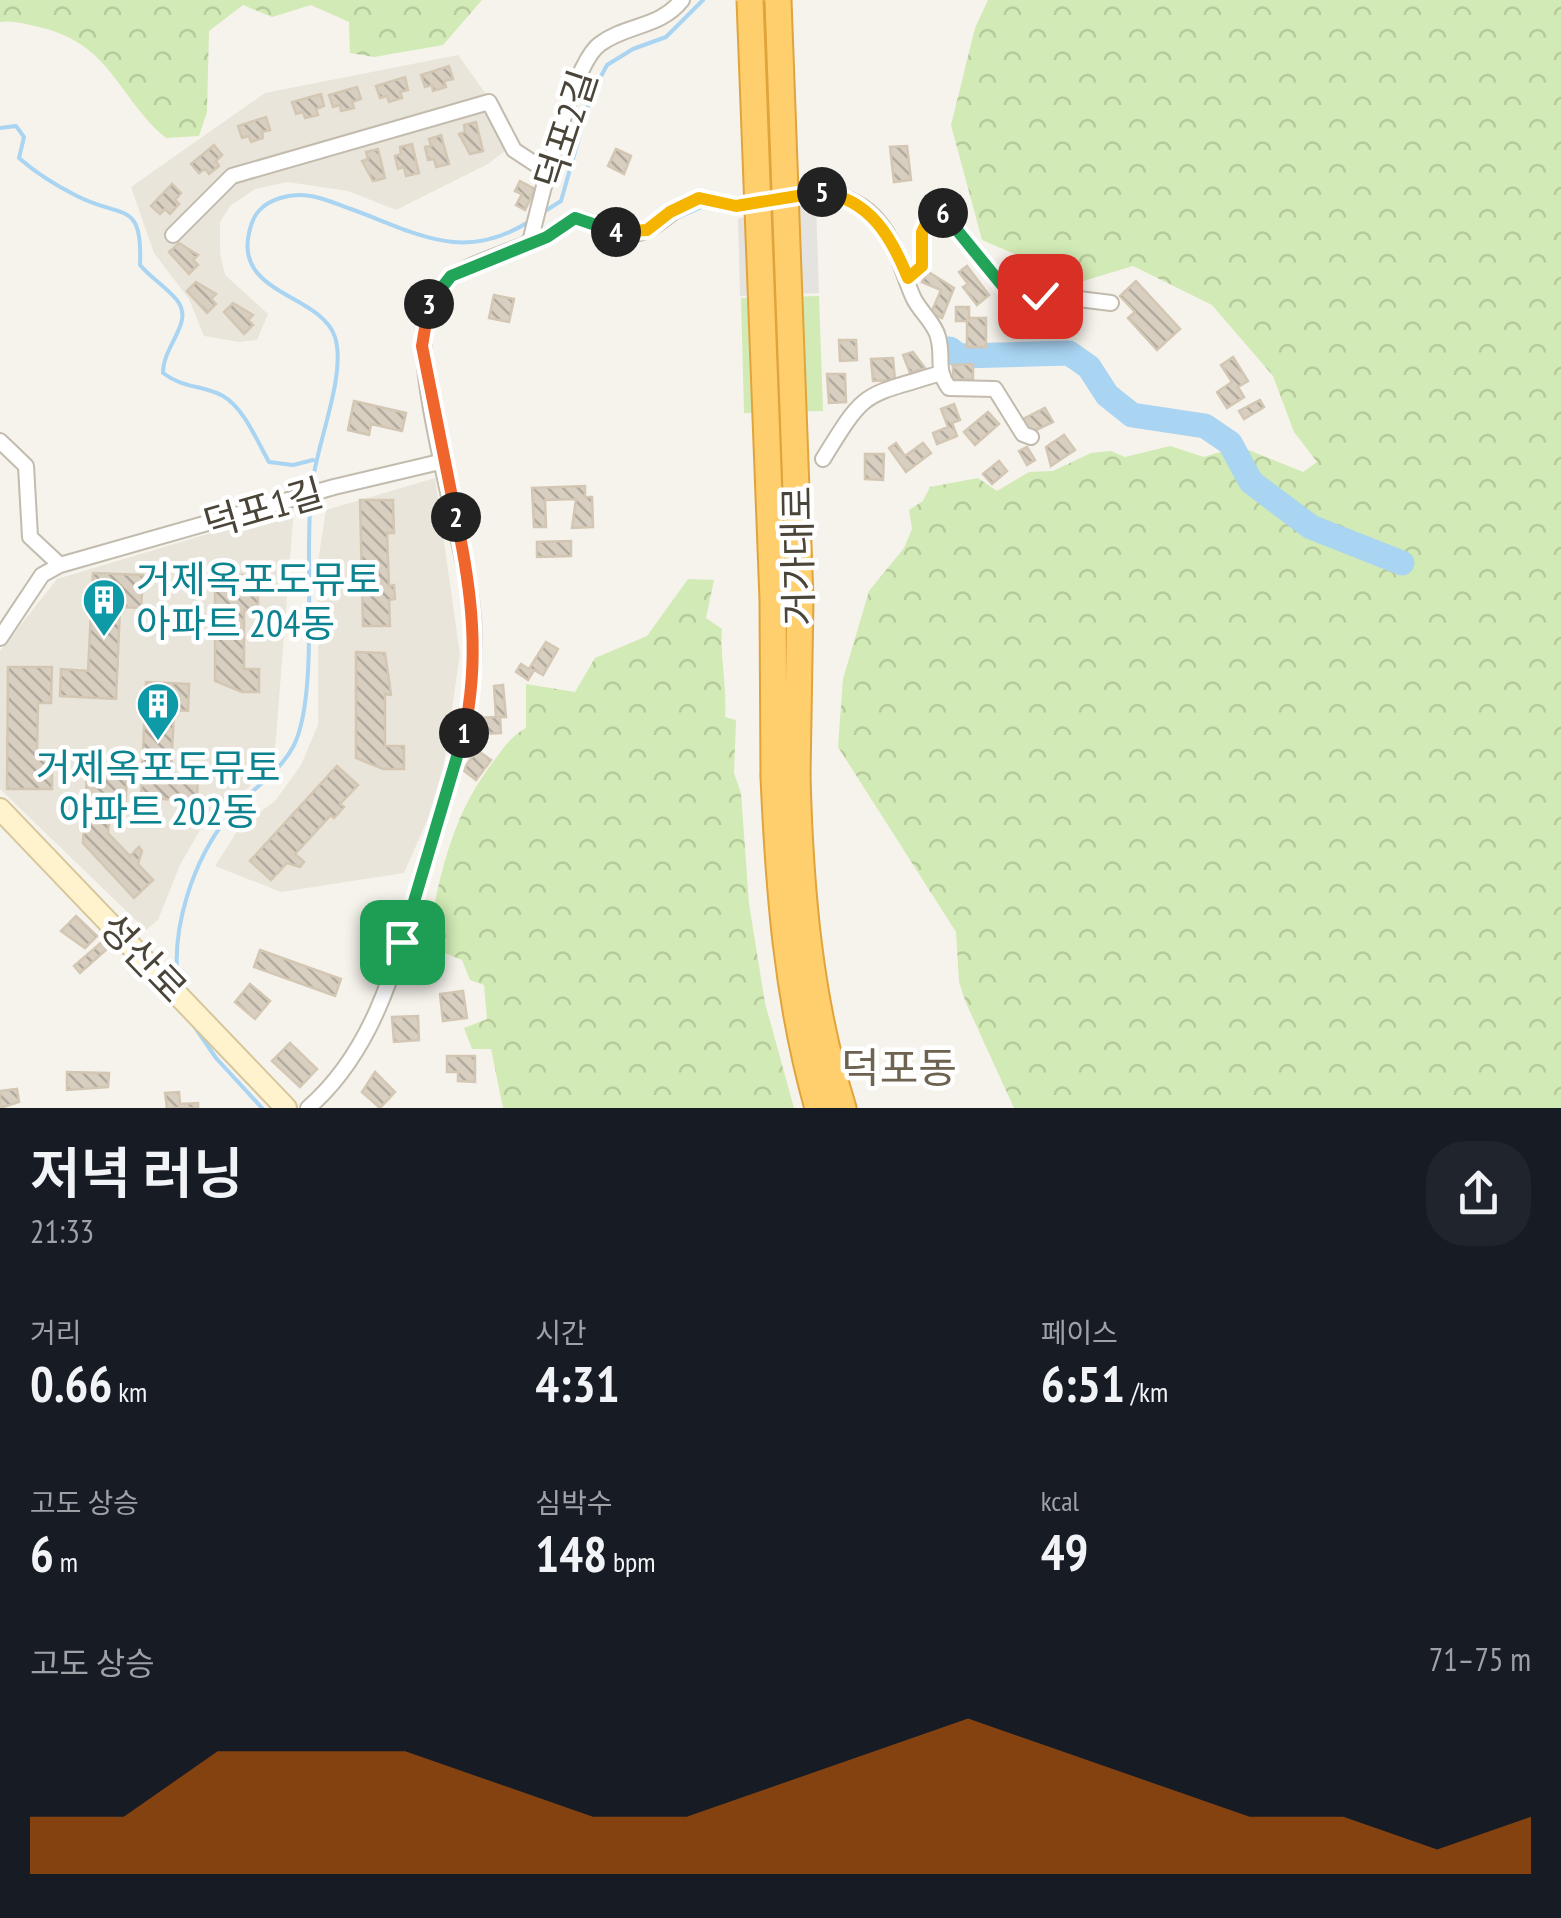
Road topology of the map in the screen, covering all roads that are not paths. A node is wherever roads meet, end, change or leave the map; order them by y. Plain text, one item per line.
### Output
1 (682, 0) edge
2 (750, 0) edge
3 (778, 0) edge
4 (549, 174) junction
5 (173, 234) dead end
6 (530, 242) junction
7 (908, 278) junction
8 (1111, 303) dead end
9 (938, 374) junction
10 (1031, 437) dead end
11 (0, 441) edge
12 (824, 459) dead end
13 (444, 461) junction
14 (60, 565) junction
15 (0, 638) edge
16 (786, 776) junction
17 (0, 809) edge
18 (286, 1108) edge
19 (308, 1108) edge
20 (818, 1108) edge
21 (843, 1108) edge

1 - 4 street, 덕포2길
2 - 16 highway, 거가대로, bridge
3 - 16 highway, 거가대로, bridge
4 - 5 street
4 - 6 street, 덕포2길
6 - 7 street
6 - 13 street
7 - 8 street
7 - 9 street
9 - 10 street
9 - 12 street
11 - 14 street
13 - 14 street, 덕포1길
13 - 19 street
14 - 15 street, 덕포1길
16 - 20 highway, 거가대로
16 - 21 highway, 거가대로
17 - 18 street, 성산로

